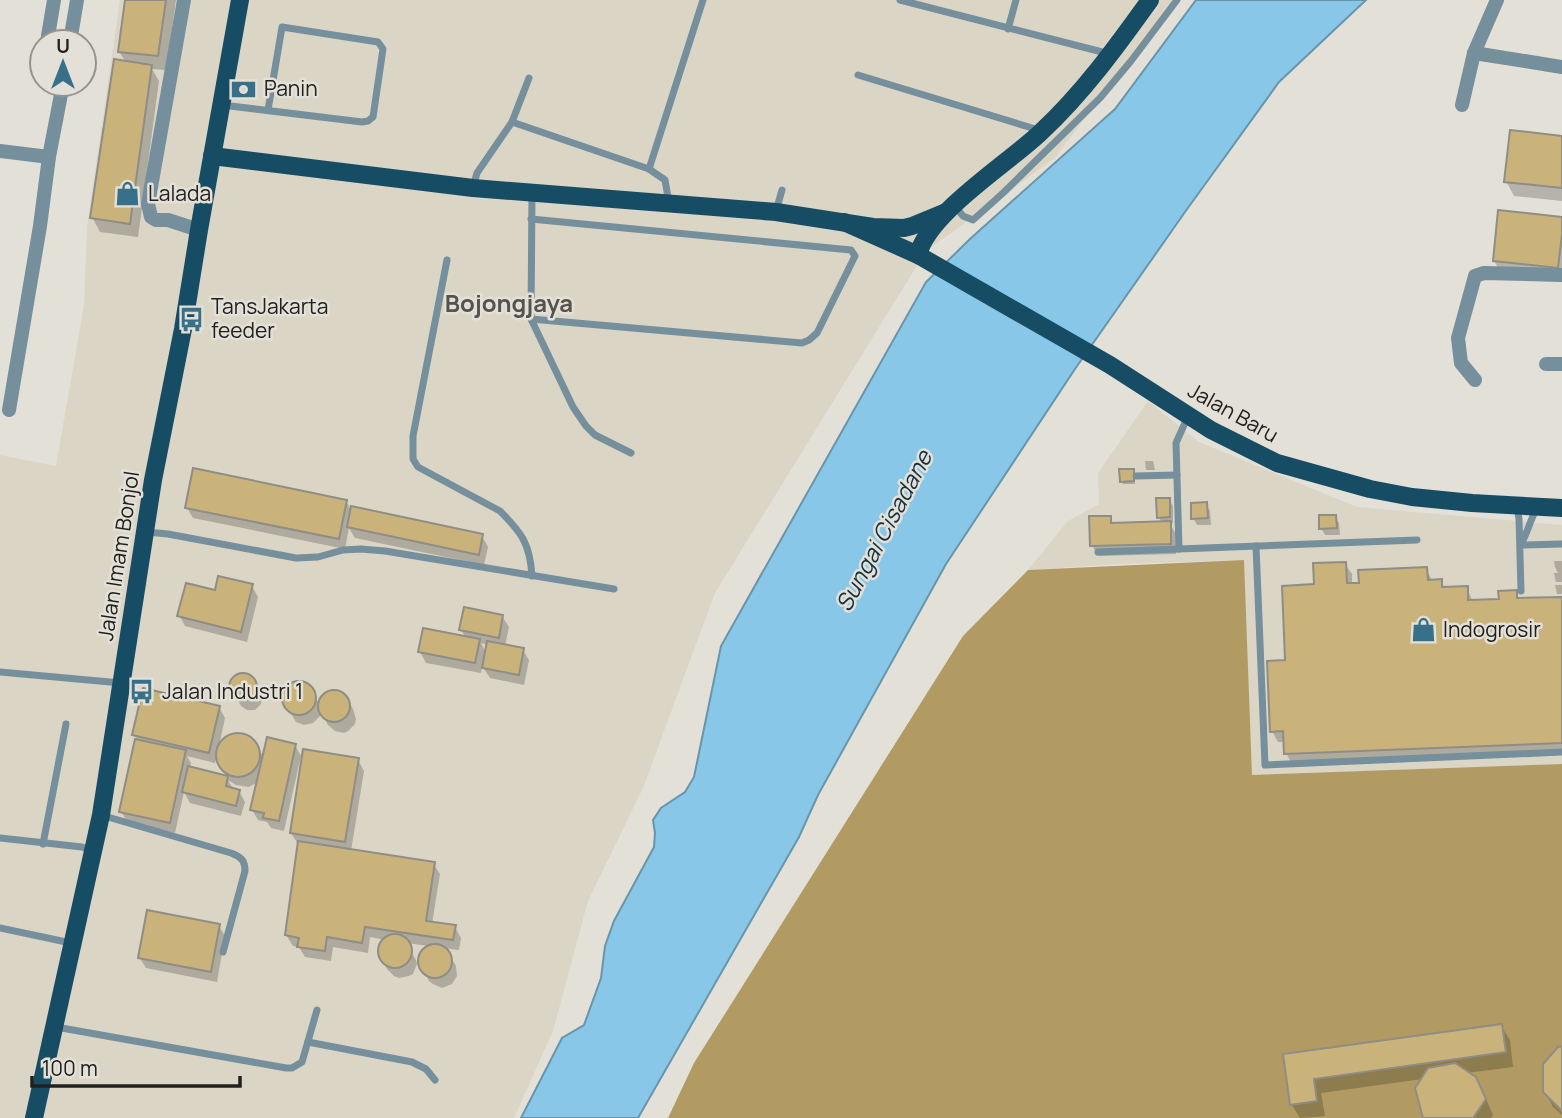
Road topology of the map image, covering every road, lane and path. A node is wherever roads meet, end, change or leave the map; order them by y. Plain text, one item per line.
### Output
1 (54, 0) edge
2 (77, 0) edge
3 (184, 0) edge
4 (240, 0) edge
5 (703, 0) edge
6 (900, 0) edge
7 (1016, 0) edge
8 (1150, 0) edge
9 (1177, 0) edge
10 (1497, 0) edge
11 (49, 28) edge
12 (72, 28) edge
13 (1008, 29) junction
14 (1474, 53) junction
15 (1111, 54) junction
16 (1562, 67) edge
17 (858, 75) dead end
18 (528, 78) dead end
19 (60, 98) edge
20 (221, 105) junction
21 (1462, 105) dead end
22 (268, 110) junction
23 (512, 121) junction
24 (1042, 131) junction
25 (0, 152) edge
26 (212, 156) junction
27 (49, 158) junction
28 (649, 169) junction
29 (473, 188) junction
30 (782, 190) dead end
31 (532, 194) junction
32 (669, 204) junction
33 (950, 209) junction
34 (776, 212) junction
35 (531, 219) junction
36 (844, 222) junction
37 (199, 230) junction
38 (921, 257) junction
39 (447, 260) dead end
40 (1562, 275) edge
41 (531, 319) junction
42 (1546, 364) dead end
43 (1562, 364) edge
44 (1475, 380) dead end
45 (9, 410) dead end
46 (1188, 416) junction
47 (631, 453) dead end
48 (1177, 475) junction
49 (1136, 476) dead end
50 (1517, 506) junction
51 (1537, 506) junction
52 (1562, 508) edge
53 (145, 532) junction
54 (1417, 540) dead end
55 (1562, 544) edge
56 (1521, 545) junction
57 (1256, 546) junction
58 (1179, 549) junction
59 (1098, 552) dead end
60 (533, 576) junction
61 (614, 589) dead end
62 (1521, 592) dead end
63 (0, 672) edge
64 (122, 683) junction
65 (66, 724) dead end
66 (1562, 752) edge
67 (101, 815) junction
68 (0, 838) edge
69 (43, 844) junction
70 (94, 851) junction
71 (0, 928) edge
72 (72, 943) junction
73 (223, 952) dead end
74 (317, 1010) dead end
75 (55, 1027) junction
76 (308, 1042) junction
77 (435, 1080) dead end
78 (34, 1118) edge

1 - 11 street
2 - 12 street
3 - 37 street
4 - 20 main road, Jalan Imam Bonjol
5 - 28 lane
6 - 13 lane
7 - 13 lane
8 - 15 main road
9 - 33 lane
10 - 14 street
13 - 15 lane
14 - 16 street
14 - 21 street
15 - 24 main road
17 - 24 lane
18 - 23 lane
19 - 27 street
20 - 22 lane
20 - 26 main road, Jalan Imam Bonjol
22 - 22 lane
23 - 28 lane
23 - 29 lane
24 - 33 main road
25 - 27 street
26 - 29 main road
26 - 37 main road, Jalan Imam Bonjol
27 - 45 street
28 - 32 lane
29 - 31 main road
30 - 34 lane
31 - 32 main road
31 - 35 lane
32 - 34 main road
33 - 36 main road
33 - 38 main road
34 - 36 main road
35 - 41 lane
35 - 41 lane
36 - 38 main road, Jalan Baru
37 - 53 main road, Jalan Imam Bonjol
38 - 46 main road, Jalan Baru
39 - 60 lane
40 - 44 street
41 - 47 lane
42 - 43 street
46 - 48 lane
46 - 50 main road, Jalan Baru
48 - 49 lane
48 - 58 lane
50 - 51 main road, Jalan Baru
50 - 56 lane
51 - 52 main road, Jalan Baru
51 - 56 lane
53 - 60 lane
53 - 64 main road, Jalan Imam Bonjol
54 - 57 lane
55 - 56 lane
56 - 62 lane
57 - 58 lane
57 - 66 lane
58 - 59 lane
60 - 61 lane
63 - 64 lane
64 - 67 main road, Jalan Imam Bonjol
65 - 69 lane
67 - 70 main road, Jalan Imam Bonjol
67 - 73 lane
68 - 69 lane
69 - 70 lane
70 - 72 main road, Jalan Imam Bonjol
71 - 72 lane
72 - 75 main road, Jalan Imam Bonjol
74 - 76 lane
75 - 76 lane
75 - 78 main road, Jalan Imam Bonjol
76 - 77 lane

